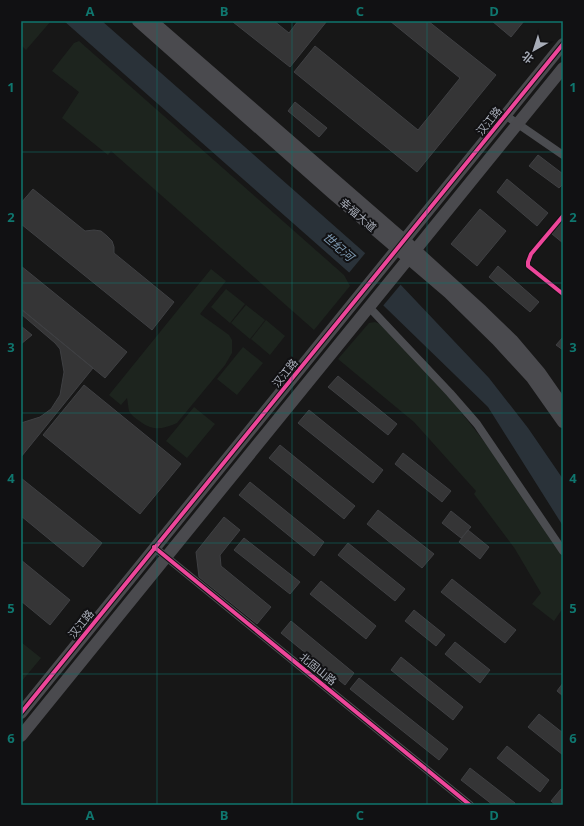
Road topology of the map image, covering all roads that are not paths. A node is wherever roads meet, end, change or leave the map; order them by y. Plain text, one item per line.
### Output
1 (138, 21) edge
2 (152, 21) edge
3 (563, 44) edge
4 (563, 68) edge
5 (505, 115) junction
6 (518, 124) junction
7 (563, 154) edge
8 (401, 244) junction
9 (412, 255) junction
10 (371, 305) junction
11 (563, 406) edge
12 (563, 422) edge
13 (154, 547) junction
14 (563, 551) edge
15 (166, 556) junction
16 (21, 713) edge
17 (21, 736) edge
18 (470, 805) edge

1 - 8 street, 幸福大道
2 - 8 street, 幸福大道
3 - 5 street, 汉江路
4 - 6 street
5 - 6 street
5 - 8 street, 汉江路
6 - 7 street
6 - 9 street
8 - 9 street, 幸福大道
8 - 13 street, 汉江路
9 - 10 street
9 - 11 street, 幸福大道
9 - 12 street, 幸福大道
10 - 14 street
10 - 15 street
13 - 15 street, 北固山路
13 - 16 street, 汉江路
15 - 17 street
15 - 18 street, 北固山路

